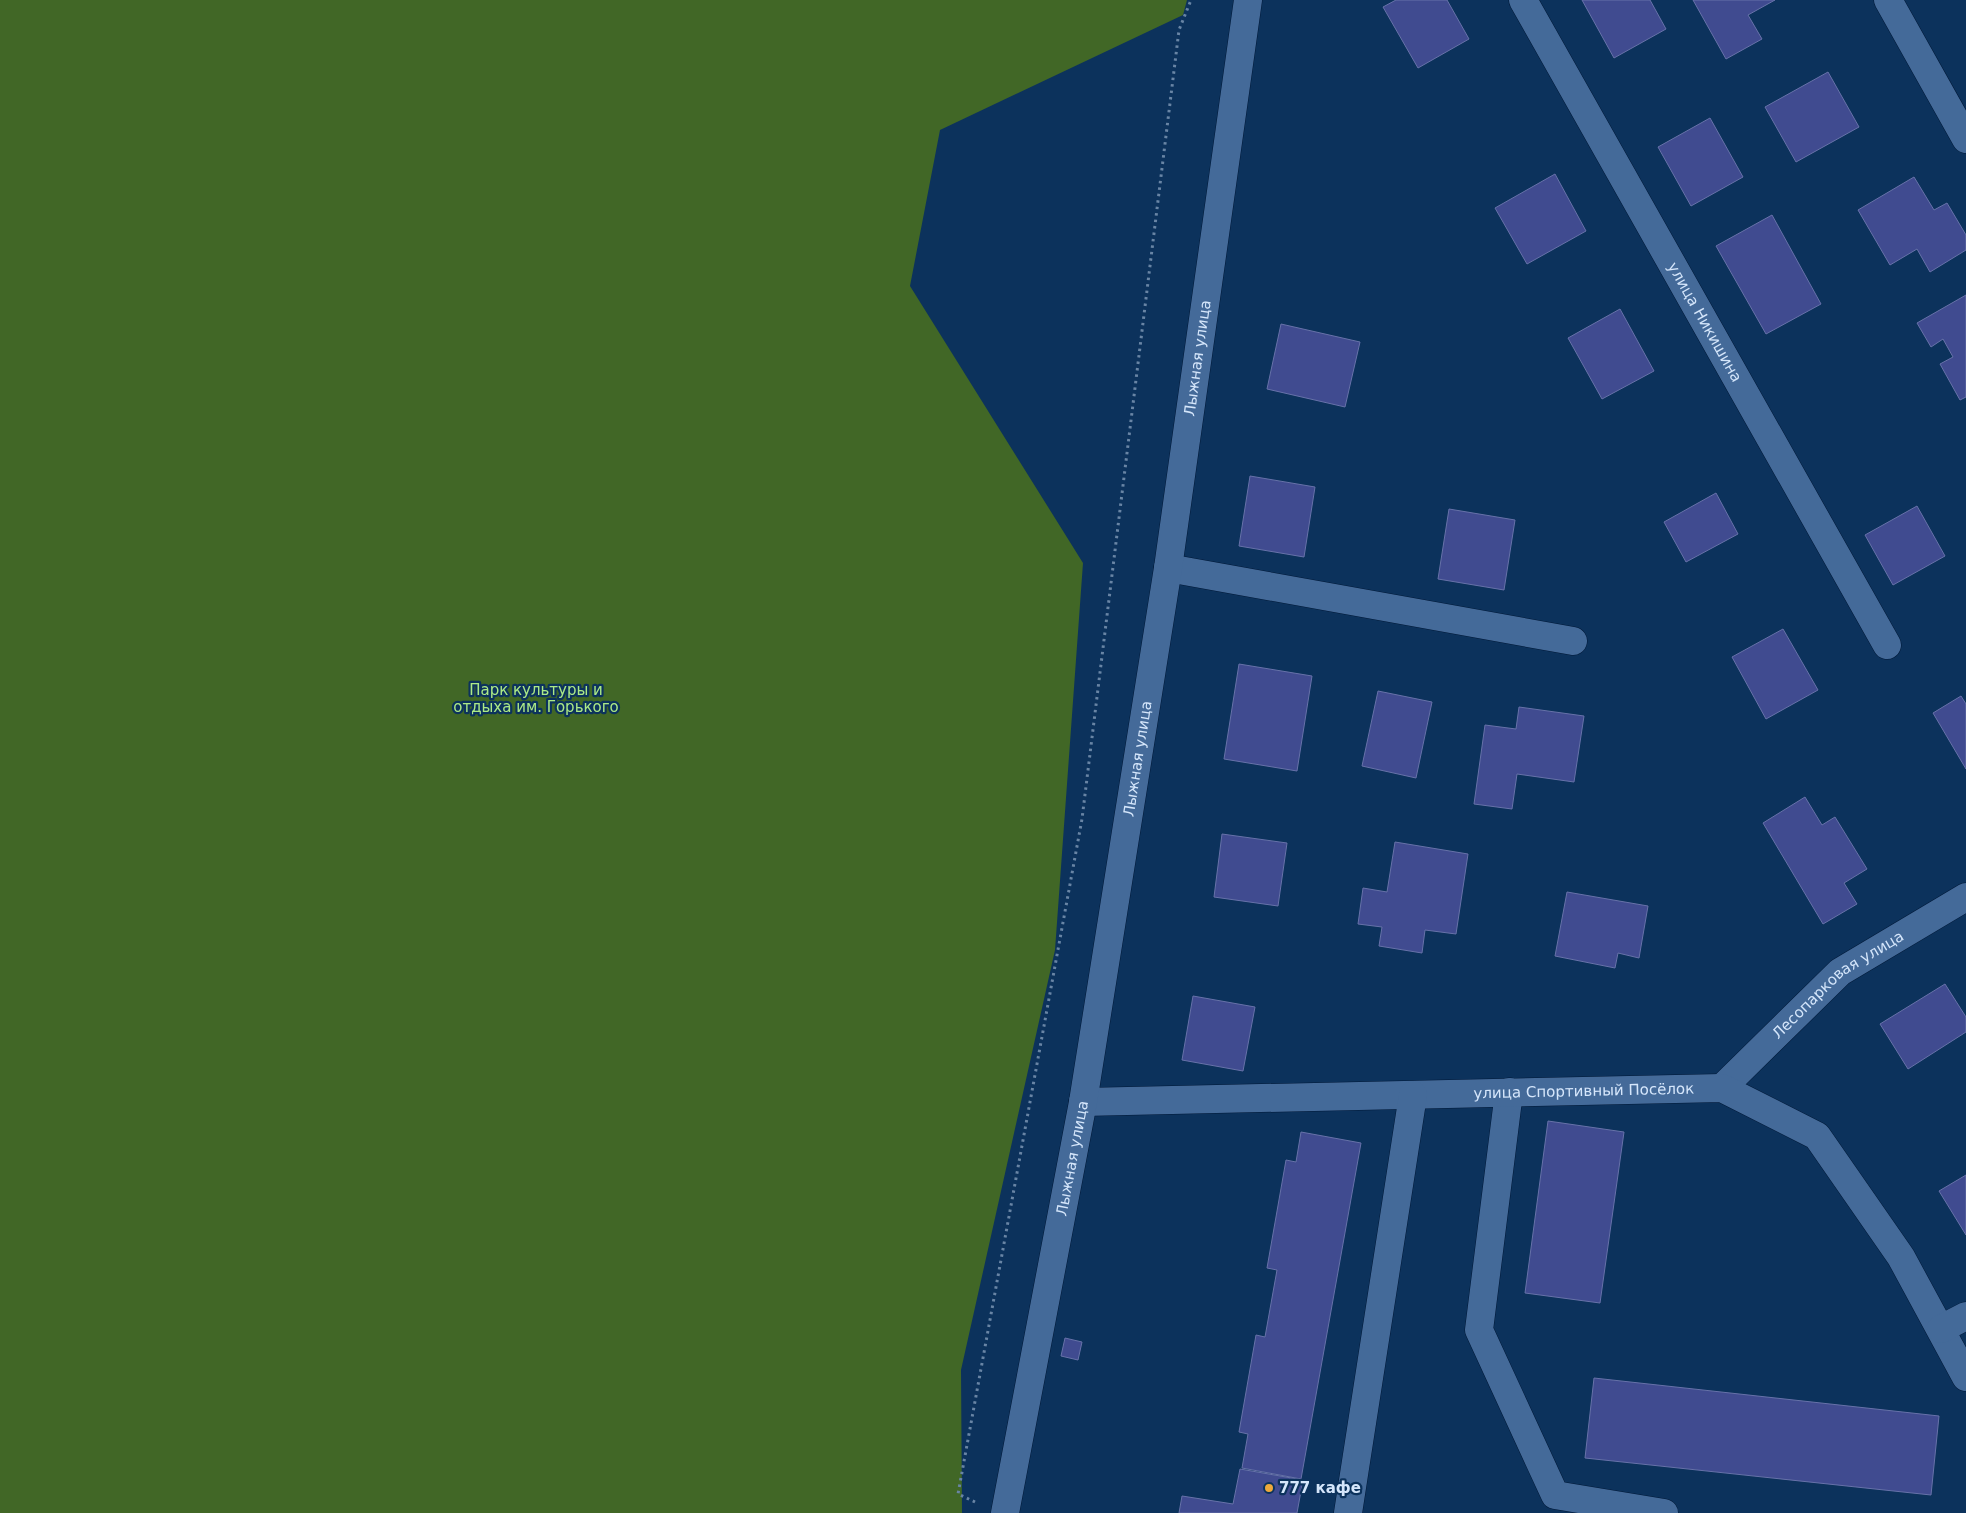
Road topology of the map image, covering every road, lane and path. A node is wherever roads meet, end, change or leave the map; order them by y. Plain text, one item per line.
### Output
1 (1191, 0) edge
2 (1248, 0) edge
3 (1523, 0) edge
4 (1888, 0) edge
5 (1966, 139) edge
6 (1168, 568) junction
7 (1573, 640) dead end
8 (1887, 645) dead end
9 (1966, 897) edge
10 (1722, 1088) junction
11 (1509, 1092) junction
12 (1413, 1095) junction
13 (1083, 1102) junction
14 (1966, 1316) edge
15 (1941, 1329) junction
16 (1966, 1377) edge
17 (994, 1509) edge
18 (1348, 1513) edge
19 (1664, 1513) edge

1 - 17 path
2 - 6 street, Лыжная улица
3 - 8 street, улица Никишина
4 - 5 street
6 - 7 street
6 - 13 street, Лыжная улица
9 - 10 street, Лесопарковая улица
10 - 11 street, улица Спортивный Посёлок
10 - 15 street, улица Спортивный Посёлок
11 - 12 street, улица Спортивный Посёлок
11 - 19 street
12 - 13 street, улица Спортивный Посёлок
12 - 18 street
13 - 17 street, Лыжная улица
14 - 15 street
15 - 16 street, улица Спортивный Посёлок

